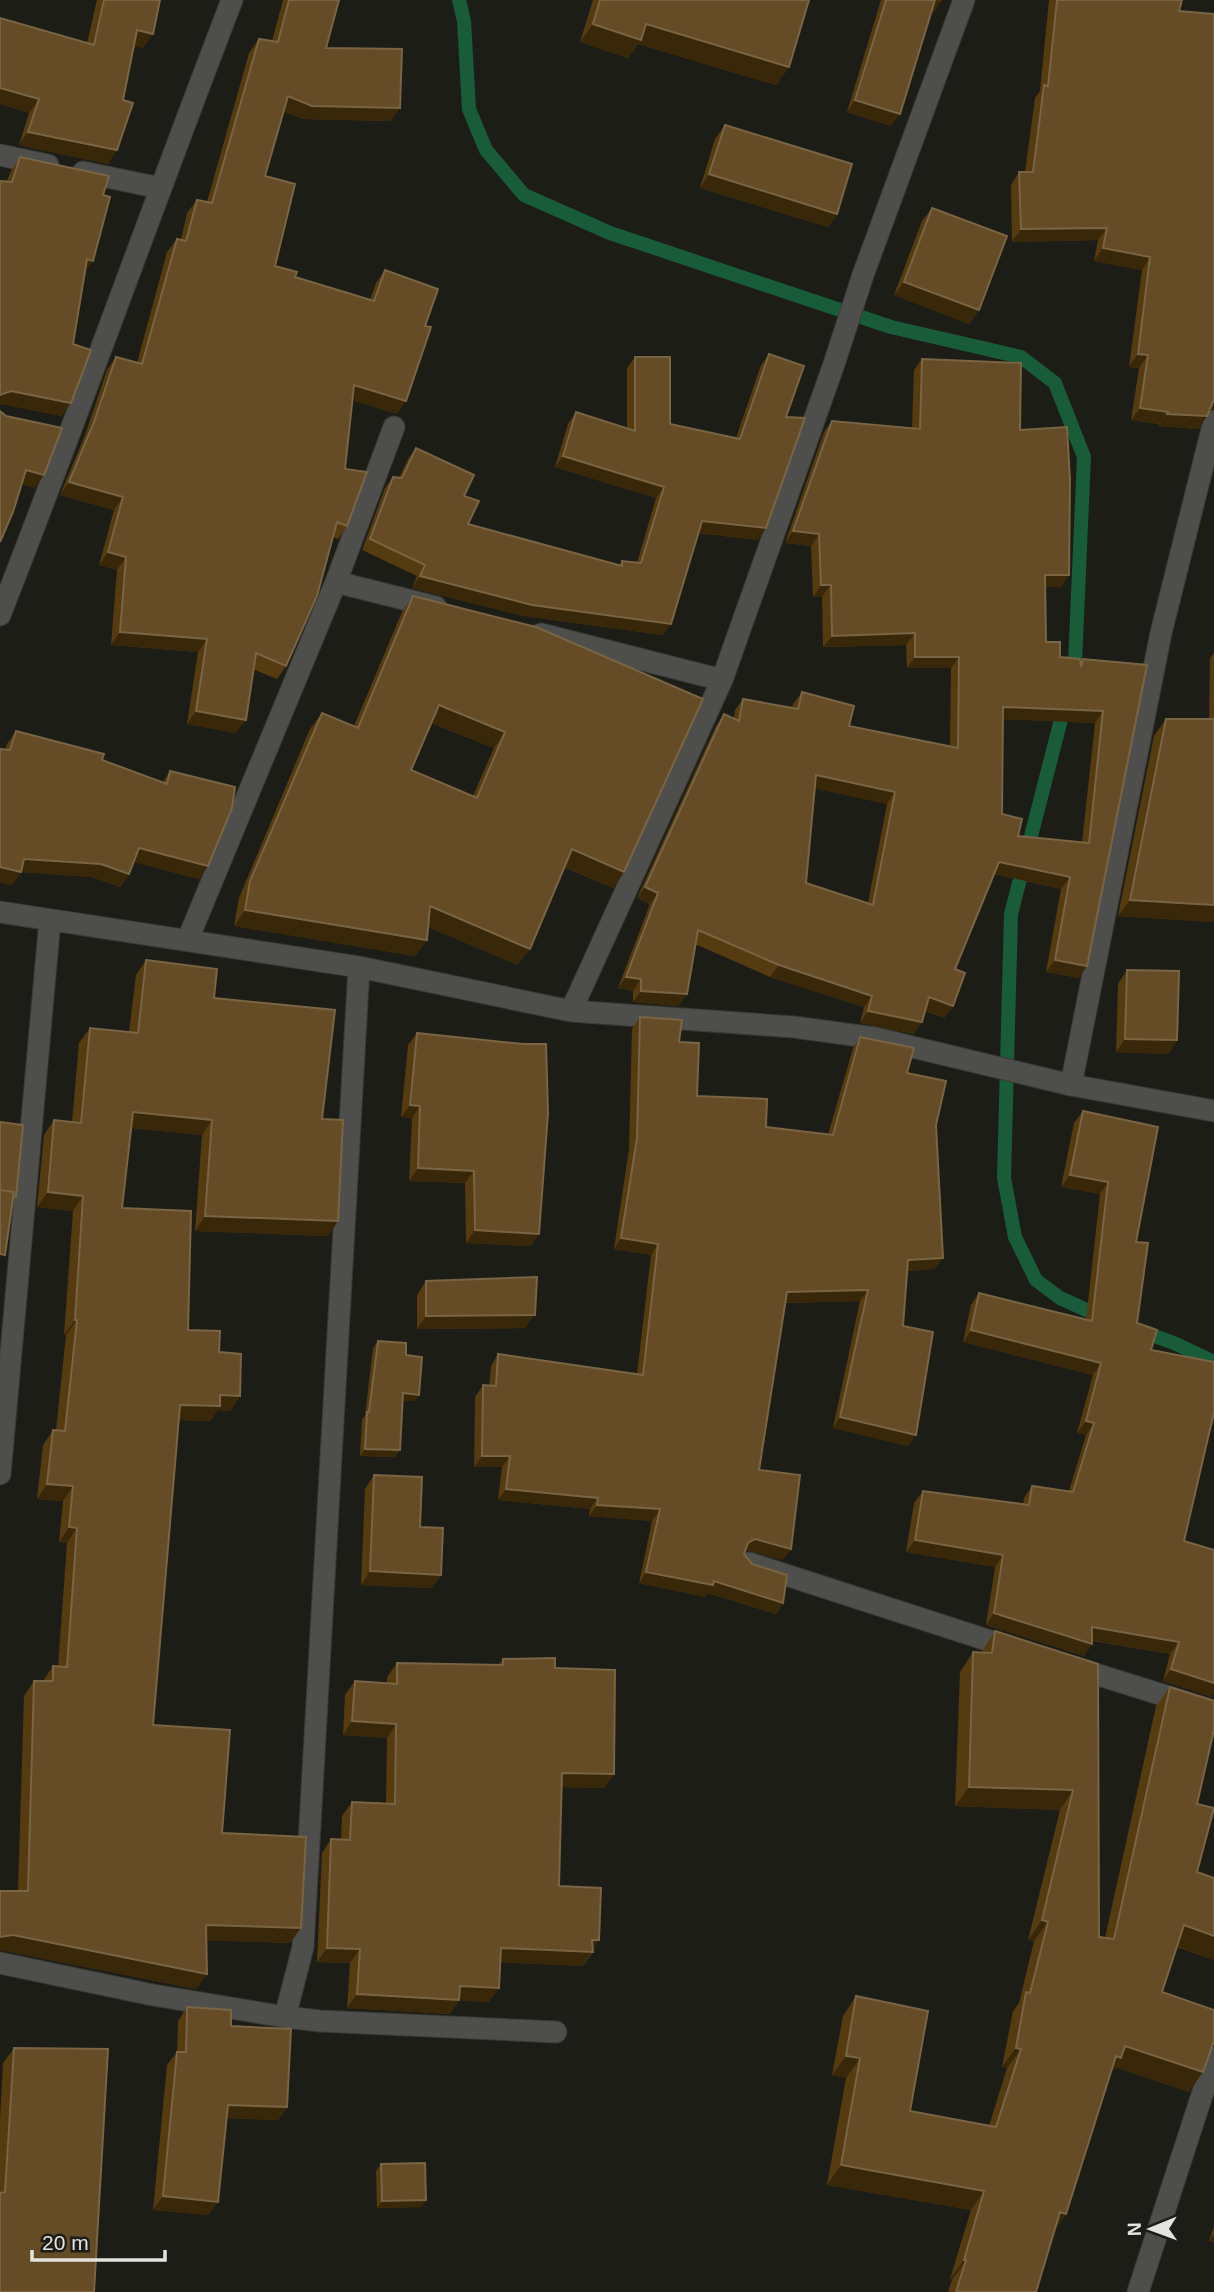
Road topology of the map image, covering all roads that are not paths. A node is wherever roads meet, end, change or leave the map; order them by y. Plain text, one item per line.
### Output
1 (232, 0) edge
2 (964, 0) edge
3 (0, 155) edge
4 (160, 188) junction
5 (1214, 421) edge
6 (48, 427) edge
7 (394, 428) dead end
8 (72, 432) junction
9 (336, 582) junction
10 (456, 612) edge
11 (0, 615) edge
12 (522, 629) edge
13 (722, 680) junction
14 (0, 912) edge
15 (50, 919) junction
16 (188, 939) junction
17 (359, 967) junction
18 (571, 1011) junction
19 (1071, 1085) junction
20 (1214, 1111) edge
21 (0, 1474) edge
22 (749, 1563) edge
23 (1032, 1654) edge
24 (1058, 1662) edge
25 (1214, 1711) edge
26 (0, 1962) edge
27 (285, 2017) junction
28 (555, 2032) dead end
29 (1214, 2058) edge
30 (1138, 2292) edge

1 - 4 street
2 - 13 street
3 - 4 street
4 - 8 street
5 - 19 street
6 - 8 street
7 - 9 street
8 - 11 street
9 - 10 street
9 - 16 street
12 - 13 street
13 - 18 street
14 - 15 street
15 - 16 street
15 - 21 street
16 - 17 street
17 - 18 street
17 - 27 street
18 - 19 street
19 - 20 street
22 - 23 street
24 - 25 street
26 - 27 street
27 - 28 street
29 - 30 street

